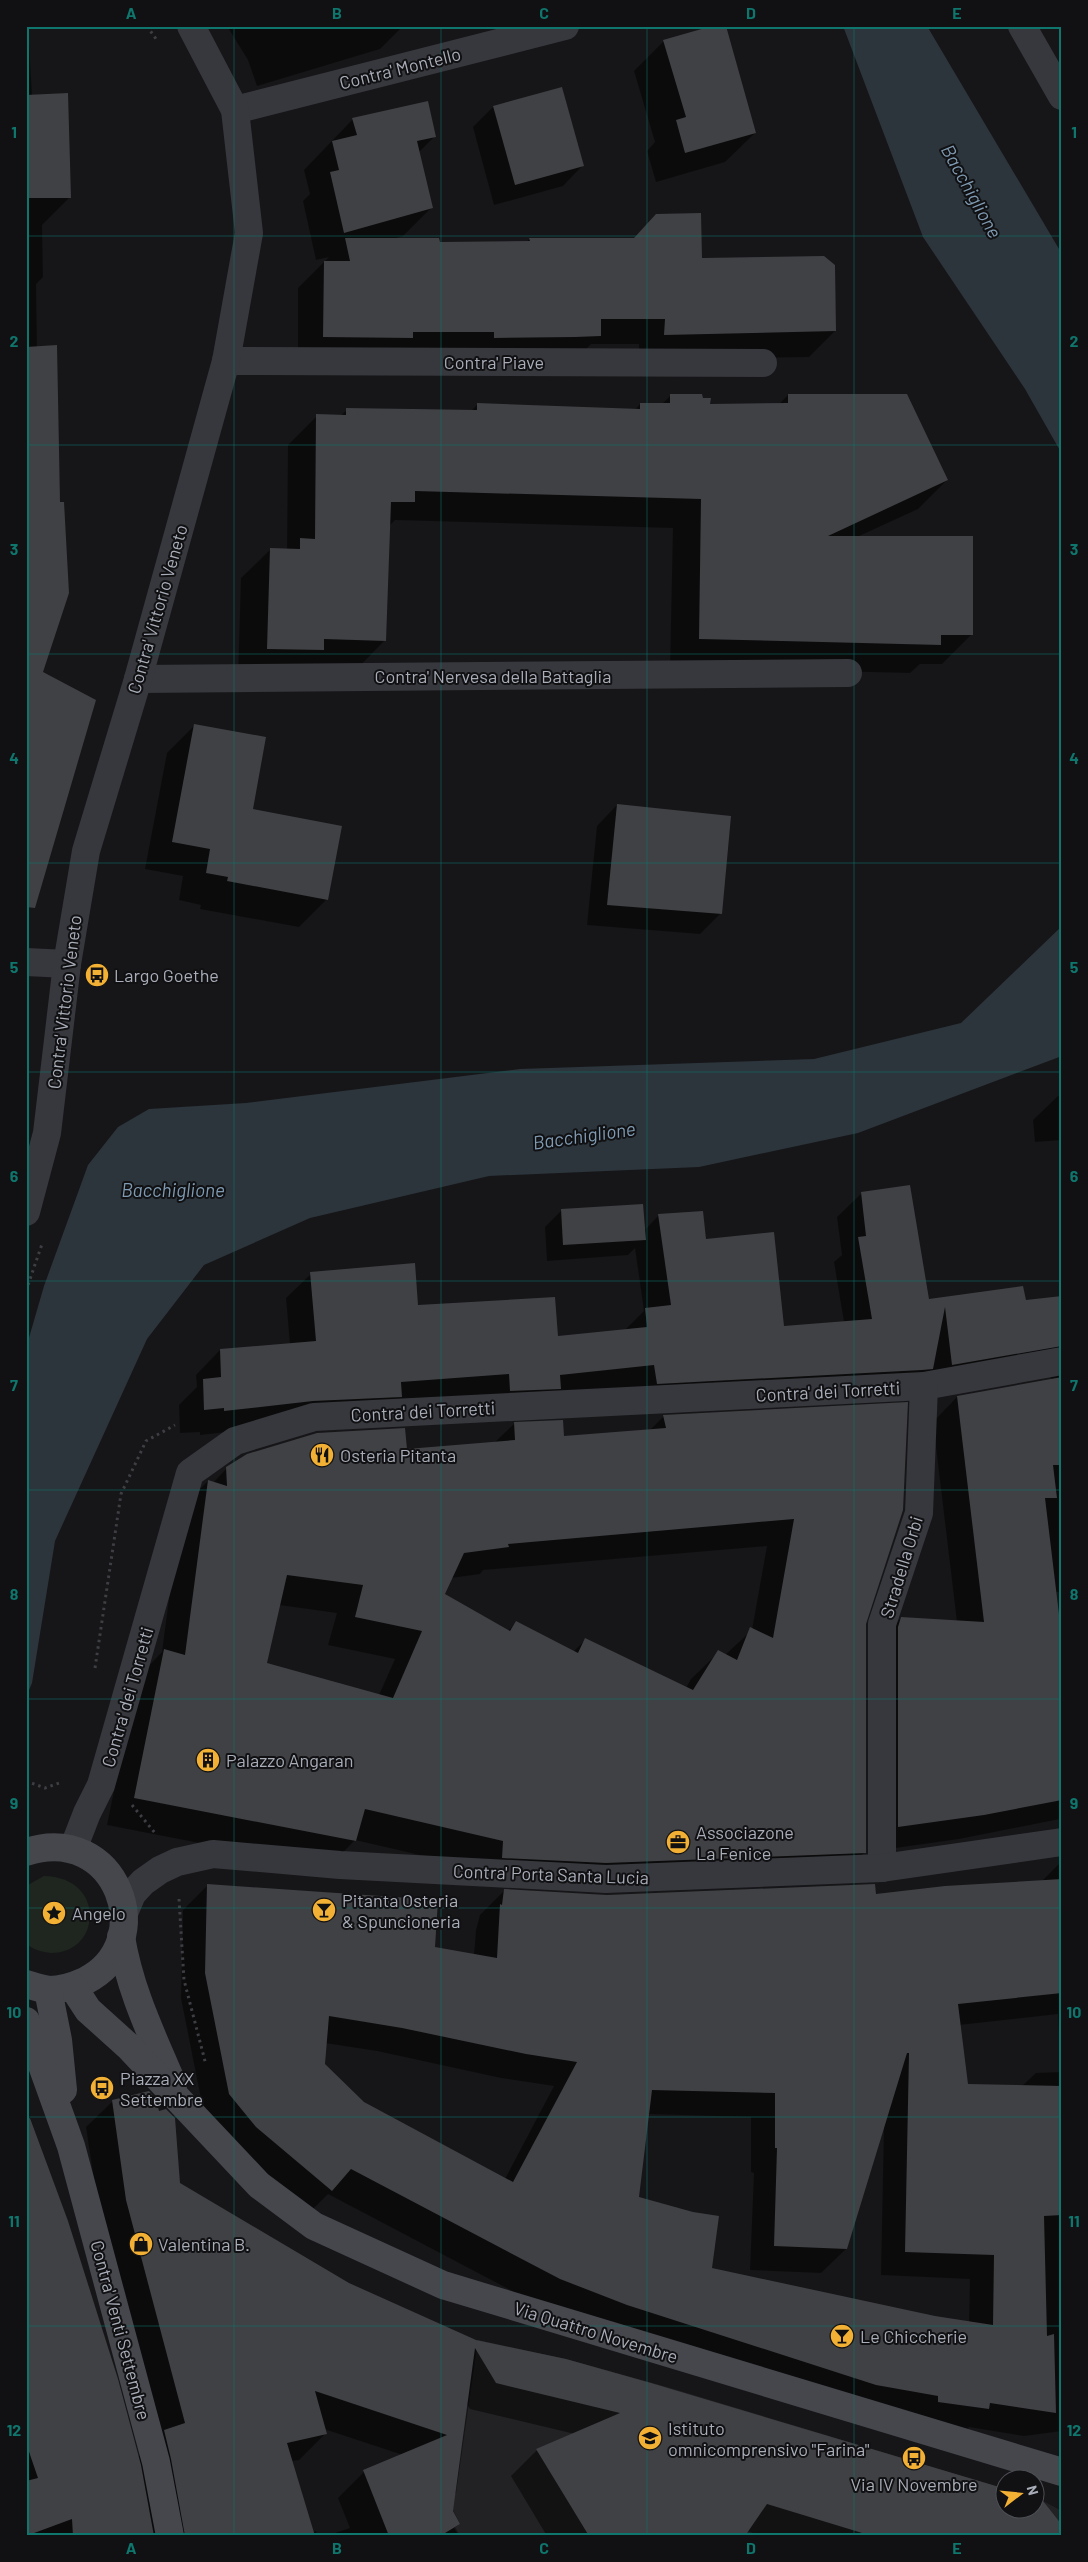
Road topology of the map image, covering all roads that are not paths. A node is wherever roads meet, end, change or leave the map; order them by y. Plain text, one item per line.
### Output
1 (191, 26) edge
2 (565, 26) edge
3 (1022, 26) edge
4 (1062, 96) edge
5 (235, 110) junction
6 (226, 360) junction
7 (763, 363) dead end
8 (848, 673) dead end
9 (138, 679) junction
10 (26, 962) edge
11 (67, 964) junction
12 (28, 1204) edge
13 (1062, 1361) edge
14 (924, 1386) junction
15 (1062, 1842) edge
16 (31, 1848) edge
17 (74, 1849) junction
18 (882, 1868) junction
19 (123, 1925) junction
20 (49, 1987) edge
21 (26, 2021) edge
22 (179, 2100) junction
23 (66, 2126) junction
24 (1062, 2472) edge
25 (170, 2536) edge

1 - 5 street, Contra' Vittorio Veneto
2 - 5 street, Contra' Montello
3 - 4 street
5 - 6 street, Contra' Vittorio Veneto
6 - 7 street, Contra' Piave
6 - 9 street, Contra' Vittorio Veneto
8 - 9 street, Contra' Nervesa della Battaglia
9 - 11 street, Contra' Vittorio Veneto
10 - 11 street
11 - 12 street, Contra' Vittorio Veneto
13 - 14 street, Contra' dei Torretti
14 - 17 street, Contra' dei Torretti
14 - 18 street, Stradella Orbi
15 - 18 street, Contra' Porta Santa Lucia
16 - 17 street
17 - 19 street, Via Quattro Novembre
18 - 19 street, Contra' Porta Santa Lucia
19 - 20 street
19 - 22 street, Via Quattro Novembre
20 - 22 street, Via Quattro Novembre
20 - 23 street, Contra' Venti Settembre
21 - 23 street, Contra' Venti Settembre
22 - 24 street, Via Quattro Novembre
23 - 25 street, Contra' Venti Settembre

